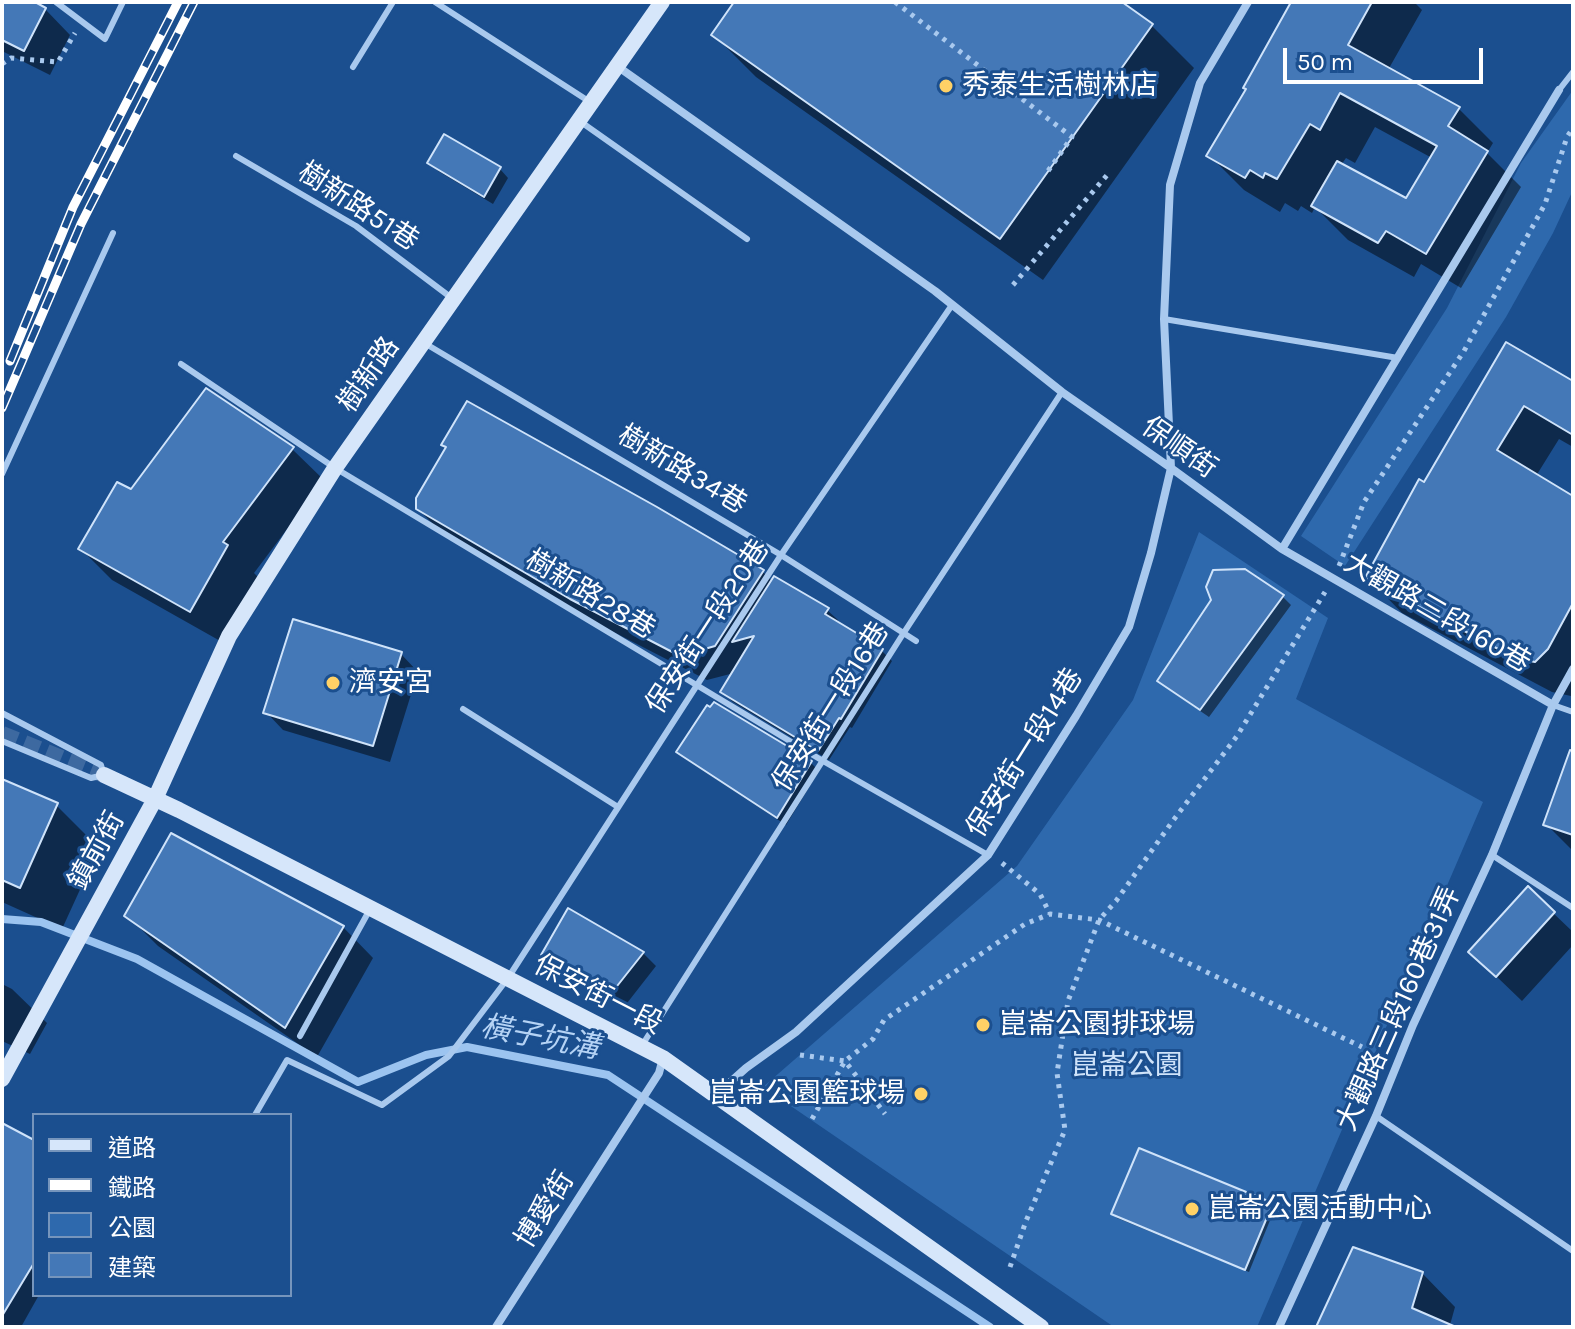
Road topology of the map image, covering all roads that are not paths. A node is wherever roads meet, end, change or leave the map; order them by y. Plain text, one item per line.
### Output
1 (56, 2) edge
2 (123, 2) edge
3 (393, 2) edge
4 (435, 2) edge
5 (662, 2) edge
6 (1248, 2) edge
7 (617, 66) junction
8 (353, 67) dead end
9 (1573, 72) edge
10 (1559, 90) joint
11 (590, 102) junction
12 (578, 120) junction
13 (236, 156) dead end
14 (113, 233) dead end
15 (747, 239) dead end
16 (453, 299) junction
17 (952, 305) junction
18 (1164, 319) junction
19 (423, 342) junction
20 (1398, 358) junction
21 (181, 364) dead end
22 (1062, 392) junction
23 (335, 468) junction
24 (1171, 468) junction
25 (2, 474) edge
26 (1282, 549) junction
27 (781, 555) junction
28 (903, 634) junction
29 (916, 641) dead end
30 (1573, 669) edge
31 (697, 684) junction
32 (1553, 705) junction
33 (463, 709) dead end
34 (1573, 712) edge
35 (2, 713) edge
36 (2, 741) edge
37 (823, 761) junction
38 (104, 775) junction
39 (155, 799) junction
40 (618, 807) junction
41 (988, 855) junction
42 (1492, 855) junction
43 (370, 908) junction
44 (1573, 908) edge
45 (508, 978) junction
46 (300, 1036) dead end
47 (641, 1047) junction
48 (661, 1065) junction
49 (2, 1079) edge
50 (716, 1096) junction
51 (256, 1113) edge
52 (1376, 1116) junction
53 (1573, 1251) edge
54 (1033, 1325) edge
55 (496, 1327) edge
56 (1279, 1327) edge

1 - 2 lane
3 - 8 lane
4 - 11 lane
5 - 7 main road, 樹新路
6 - 18 street, 保安街一段14巷
7 - 11 main road, 樹新路
7 - 17 street, 保順街
9 - 10 lane
10 - 20 street
11 - 12 main road, 樹新路
12 - 15 lane
12 - 16 main road, 樹新路
13 - 16 lane, 樹新路51巷
14 - 25 lane
16 - 19 main road, 樹新路
17 - 22 street, 保順街
17 - 27 lane, 保安街一段20巷
18 - 20 lane
18 - 24 street, 保安街一段14巷
19 - 23 main road, 樹新路
19 - 27 lane, 樹新路34巷
20 - 26 street
21 - 23 lane, 樹新路28巷
22 - 24 street, 保順街
22 - 28 lane, 保安街一段16巷
23 - 31 lane, 樹新路28巷
23 - 39 main road, 樹新路
24 - 26 street, 保順街
24 - 41 street, 保安街一段14巷
26 - 32 street, 大觀路三段160巷
27 - 28 lane, 樹新路34巷
27 - 31 lane, 保安街一段20巷
28 - 29 lane, 樹新路34巷
28 - 37 lane, 保安街一段16巷
30 - 32 street, 大觀路三段160巷31弄
31 - 37 lane, 樹新路28巷
31 - 40 lane, 保安街一段20巷
32 - 34 lane, 大觀路三段160巷
32 - 42 street, 大觀路三段160巷31弄
33 - 40 lane
35 - 38 lane, 保安街一段
36 - 38 lane, 保安街一段
37 - 41 lane, 樹新路28巷
37 - 47 lane, 保安街一段16巷
38 - 39 main road, 保安街一段
39 - 43 main road, 保安街一段
39 - 49 main road, 鎮前街
40 - 45 lane, 保安街一段20巷
41 - 50 street, 保安街一段14巷
42 - 44 lane
42 - 52 street, 大觀路三段160巷31弄
43 - 45 main road, 保安街一段
43 - 46 lane
45 - 47 main road, 保安街一段
45 - 51 lane, 保安街一段20巷
47 - 48 main road, 保安街一段
48 - 50 main road, 保安街一段
48 - 55 street, 博愛街
50 - 54 main road, 保安街一段
52 - 53 lane
52 - 56 street, 大觀路三段160巷31弄

